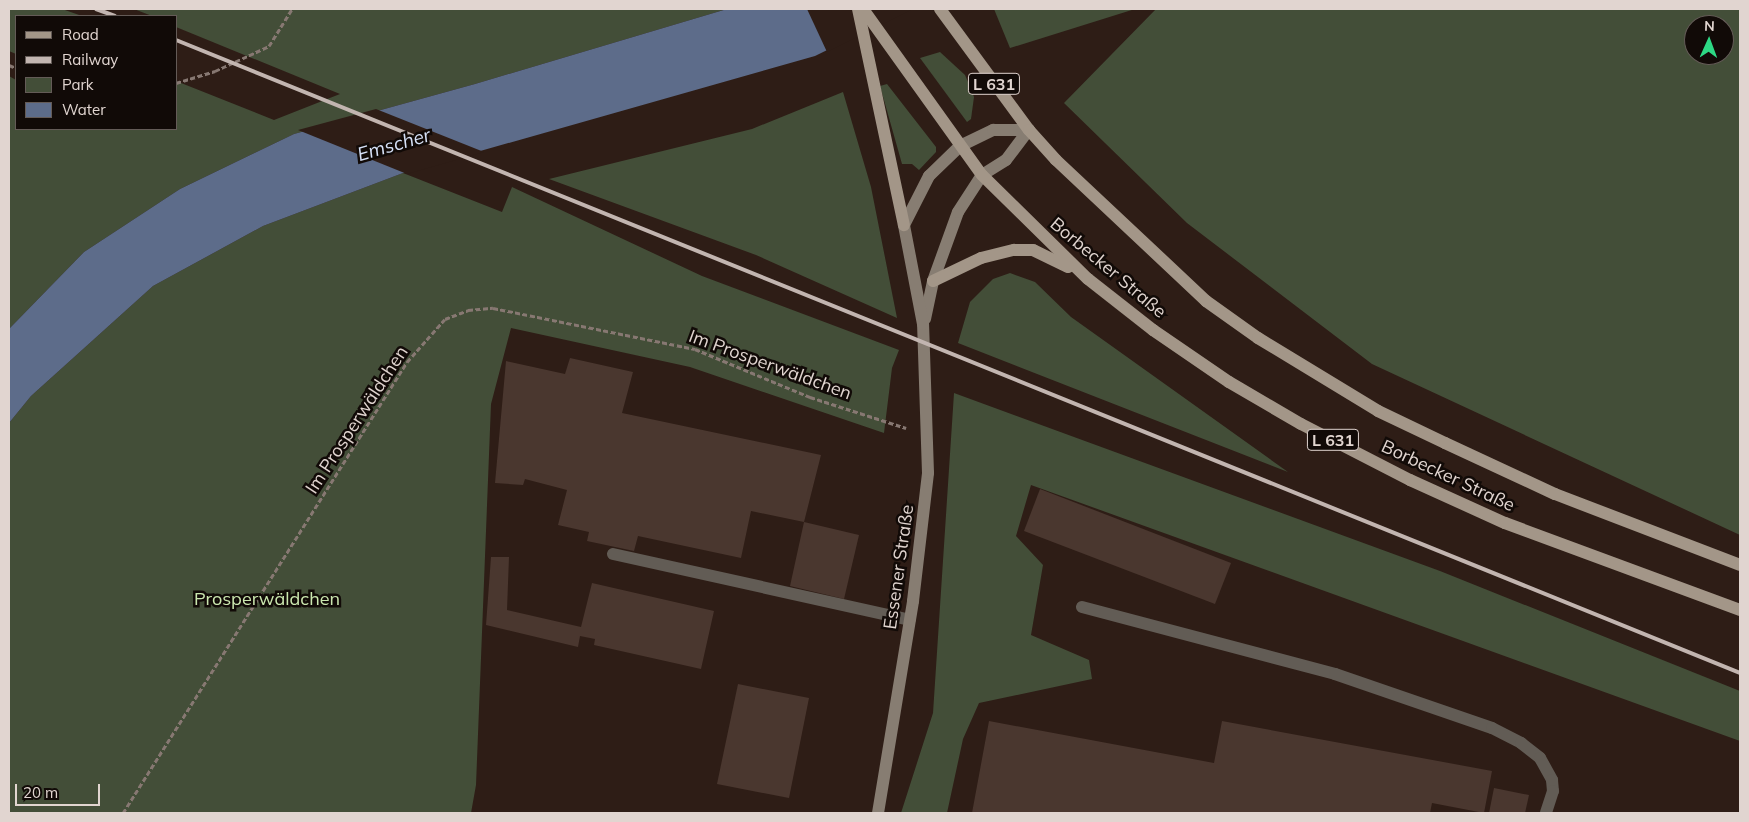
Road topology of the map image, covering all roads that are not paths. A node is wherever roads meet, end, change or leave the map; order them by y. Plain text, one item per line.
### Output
1 (858, 9) edge
2 (863, 9) edge
3 (940, 9) edge
4 (1029, 130) junction
5 (960, 146) junction
6 (982, 175) junction
7 (904, 225) junction
8 (1088, 279) junction
9 (933, 281) junction
10 (923, 324) junction
11 (613, 554) dead end
12 (1740, 565) edge
13 (1082, 607) dead end
14 (1740, 610) edge
15 (910, 620) junction
16 (878, 813) edge
17 (1546, 813) edge

1 - 7 main road
2 - 5 main road, L 631
3 - 4 main road, L 631
4 - 5 main road
4 - 6 main road, Essener Straße
4 - 12 main road, Borbecker Straße / L 631
5 - 6 main road, L 631
5 - 7 main road
6 - 8 main road, Borbecker Straße / L 631
6 - 9 main road, Essener Straße
7 - 10 main road, Essener Straße
8 - 9 main road
8 - 14 main road, Borbecker Straße / L 631
9 - 10 main road, Essener Straße
10 - 15 main road, Essener Straße
11 - 15 lane
13 - 17 lane
15 - 16 main road, Essener Straße

